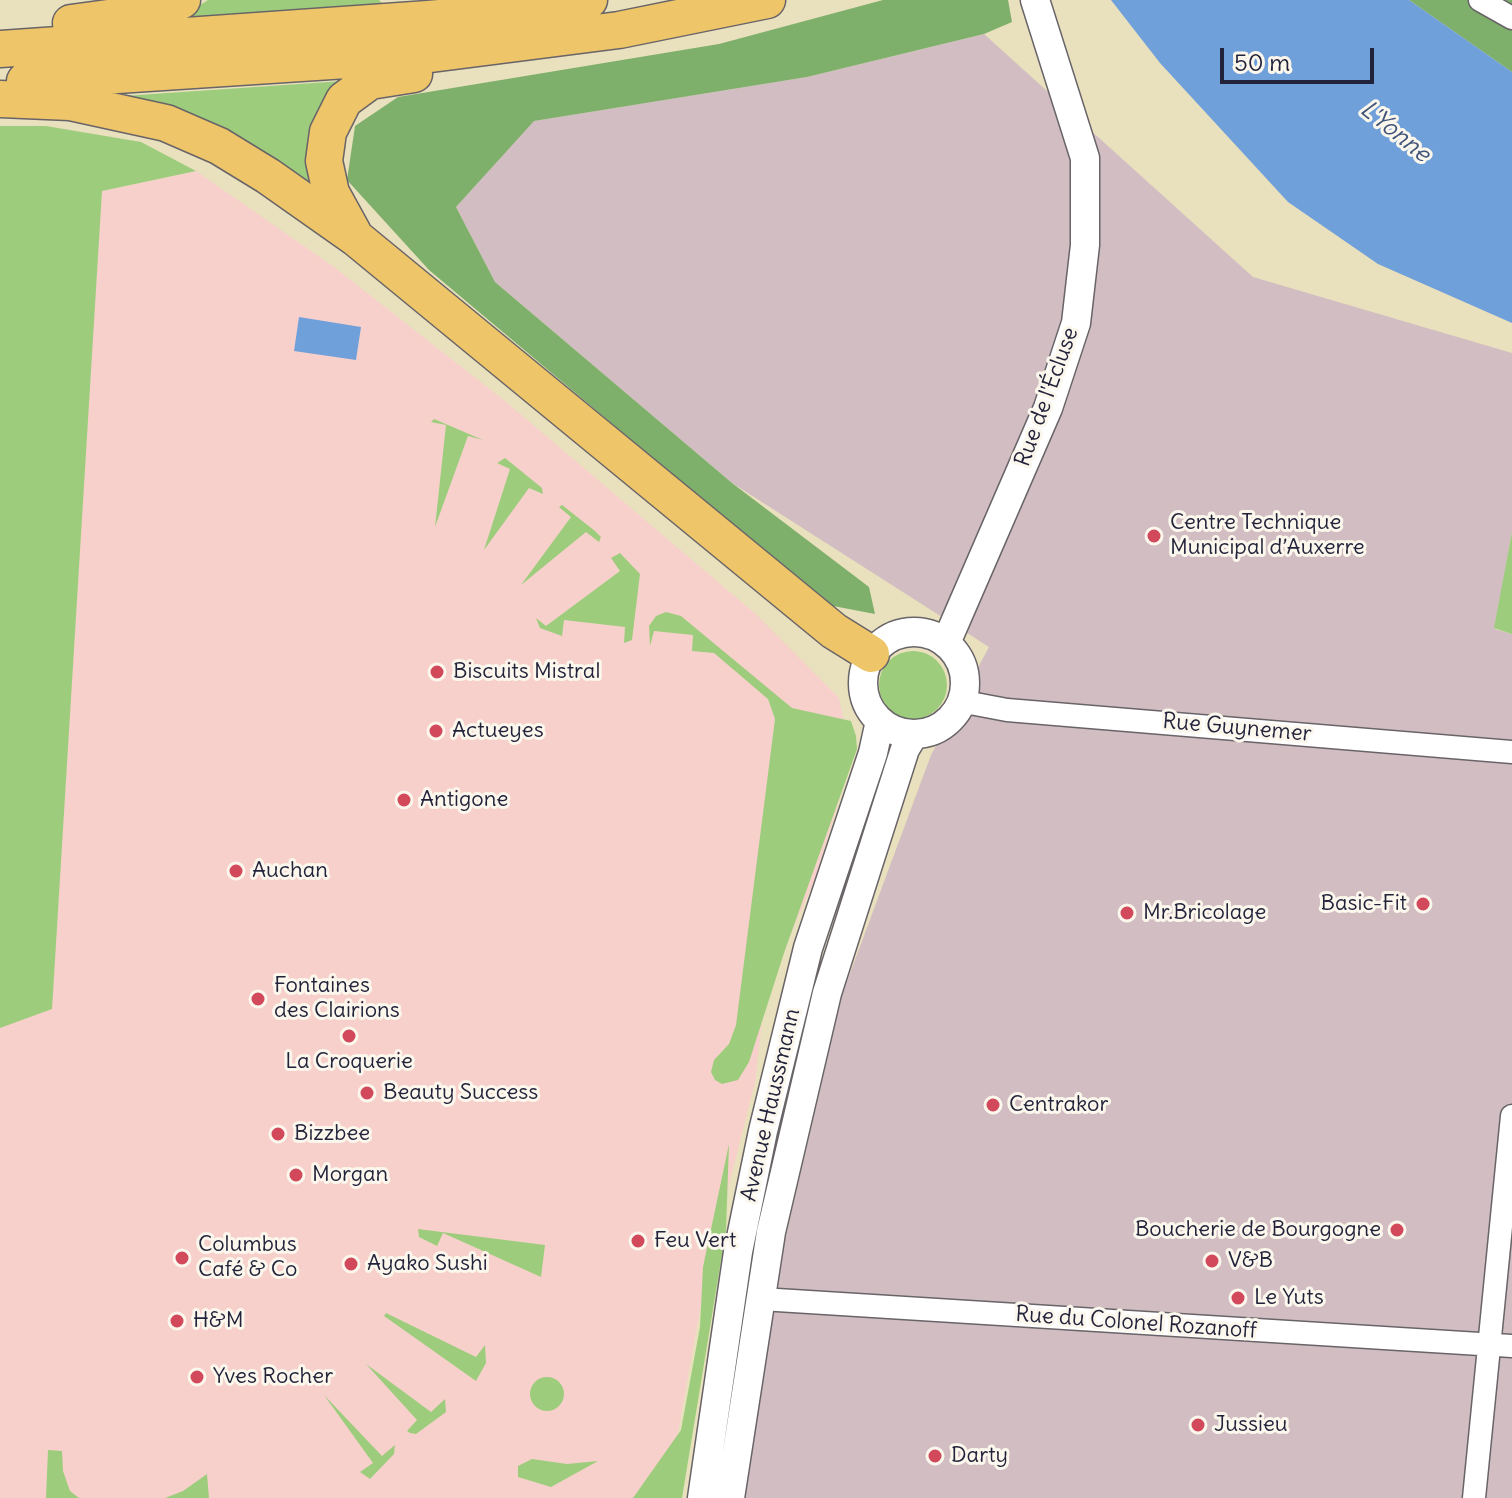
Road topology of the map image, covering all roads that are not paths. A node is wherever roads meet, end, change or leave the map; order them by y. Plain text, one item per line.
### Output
1 (182, 0) edge
2 (589, 0) edge
3 (767, 0) edge
4 (790, 0) edge
5 (1035, 0) edge
6 (1480, 0) edge
7 (1512, 18) edge
8 (0, 33) edge
9 (0, 49) edge
10 (0, 83) edge
11 (0, 99) edge
12 (356, 238) junction
13 (946, 643) junction
14 (871, 654) junction
15 (963, 698) junction
16 (880, 721) junction
17 (914, 734) junction
18 (1512, 752) edge
19 (1512, 1116) edge
20 (761, 1299) junction
21 (1501, 1345) edge
22 (702, 1498) edge
23 (730, 1498) edge
24 (1474, 1498) edge

1 - 8 main road
2 - 9 main road
3 - 10 main road
4 - 12 main road
5 - 13 street, Rue de l'Écluse
6 - 7 street
11 - 12 main road
12 - 14 main road
13 - 14 street
13 - 15 street
14 - 16 street
15 - 17 street
15 - 18 street, Rue Guynemer
16 - 17 street
16 - 22 street, Avenue Haussmann
17 - 20 street, Avenue Haussmann
19 - 21 street
20 - 21 street, Rue du Colonel Rozanoff
20 - 23 street, Avenue Haussmann
21 - 24 street

